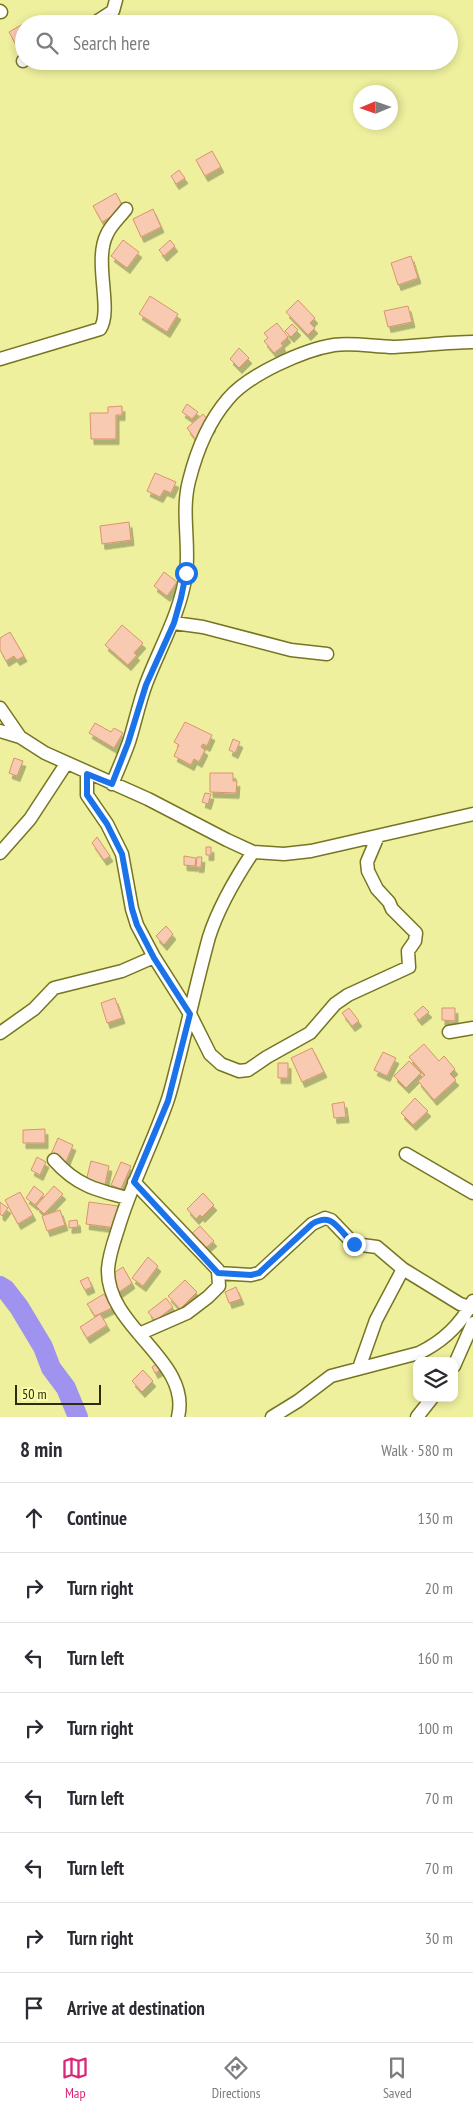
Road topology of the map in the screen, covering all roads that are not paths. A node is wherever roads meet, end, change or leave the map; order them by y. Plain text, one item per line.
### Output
1 (116, 0) edge
2 (107, 15) edge
3 (126, 209) dead end
4 (473, 342) edge
5 (0, 359) edge
6 (174, 623) junction
7 (327, 654) dead end
8 (0, 708) edge
9 (0, 731) edge
10 (20, 738) junction
11 (66, 764) junction
12 (87, 774) junction
13 (112, 784) junction
14 (473, 814) edge
15 (378, 836) junction
16 (253, 852) junction
17 (0, 853) edge
18 (154, 958) junction
19 (190, 1014) junction
20 (473, 1028) edge
21 (450, 1032) dead end
22 (0, 1033) edge
23 (406, 1154) dead end
24 (54, 1160) dead end
25 (134, 1182) junction
26 (473, 1193) edge
27 (127, 1198) junction
28 (404, 1269) junction
29 (218, 1273) junction
30 (472, 1305) edge
31 (473, 1323) edge
32 (139, 1334) junction
33 (458, 1357) edge
34 (359, 1368) junction
35 (429, 1402) edge
36 (178, 1417) edge
37 (272, 1417) edge
38 (416, 1417) edge

1 - 2 street
3 - 5 street
4 - 6 street
6 - 7 street
6 - 13 street
8 - 10 street
9 - 10 street
10 - 11 street
11 - 12 street
11 - 17 street
12 - 13 street
12 - 18 street
13 - 16 street
14 - 15 street
15 - 16 street
15 - 19 street
16 - 19 street
18 - 19 street
18 - 22 street
19 - 25 street
20 - 21 street
23 - 26 street
24 - 27 street
25 - 27 street
25 - 29 street
27 - 32 street
28 - 29 street
28 - 30 street
28 - 34 street
29 - 32 street
30 - 34 street
31 - 33 street
32 - 36 street
34 - 37 street
35 - 38 street

